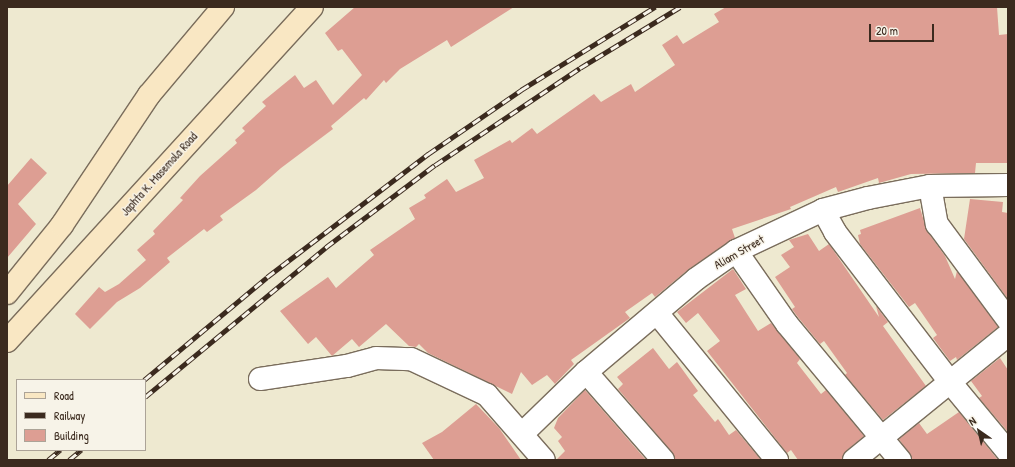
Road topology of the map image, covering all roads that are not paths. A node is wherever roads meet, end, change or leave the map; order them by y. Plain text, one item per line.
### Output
1 (223, 7) edge
2 (312, 7) edge
3 (1008, 185) edge
4 (930, 186) junction
5 (823, 210) junction
6 (736, 251) junction
7 (7, 293) edge
8 (657, 313) junction
9 (1008, 320) edge
10 (1008, 335) edge
11 (7, 341) edge
12 (586, 372) junction
13 (260, 380) dead end
14 (950, 382) junction
15 (523, 433) junction
16 (882, 438) junction
17 (1008, 452) edge
18 (544, 460) edge
19 (663, 460) edge
20 (777, 460) edge
21 (854, 460) edge
22 (900, 460) edge

1 - 7 main road
2 - 11 main road, Japhta K. Masemola Road
3 - 4 street, Aliam Street
4 - 5 street, Aliam Street
4 - 9 street
5 - 6 street, Aliam Street
5 - 14 street
6 - 8 street, Aliam Street
6 - 16 street
8 - 12 street, Aliam Street
8 - 20 street
10 - 14 street
12 - 15 street, Aliam Street
12 - 19 street
13 - 15 street
14 - 16 street
14 - 17 street
15 - 18 street
16 - 21 street
16 - 22 street

